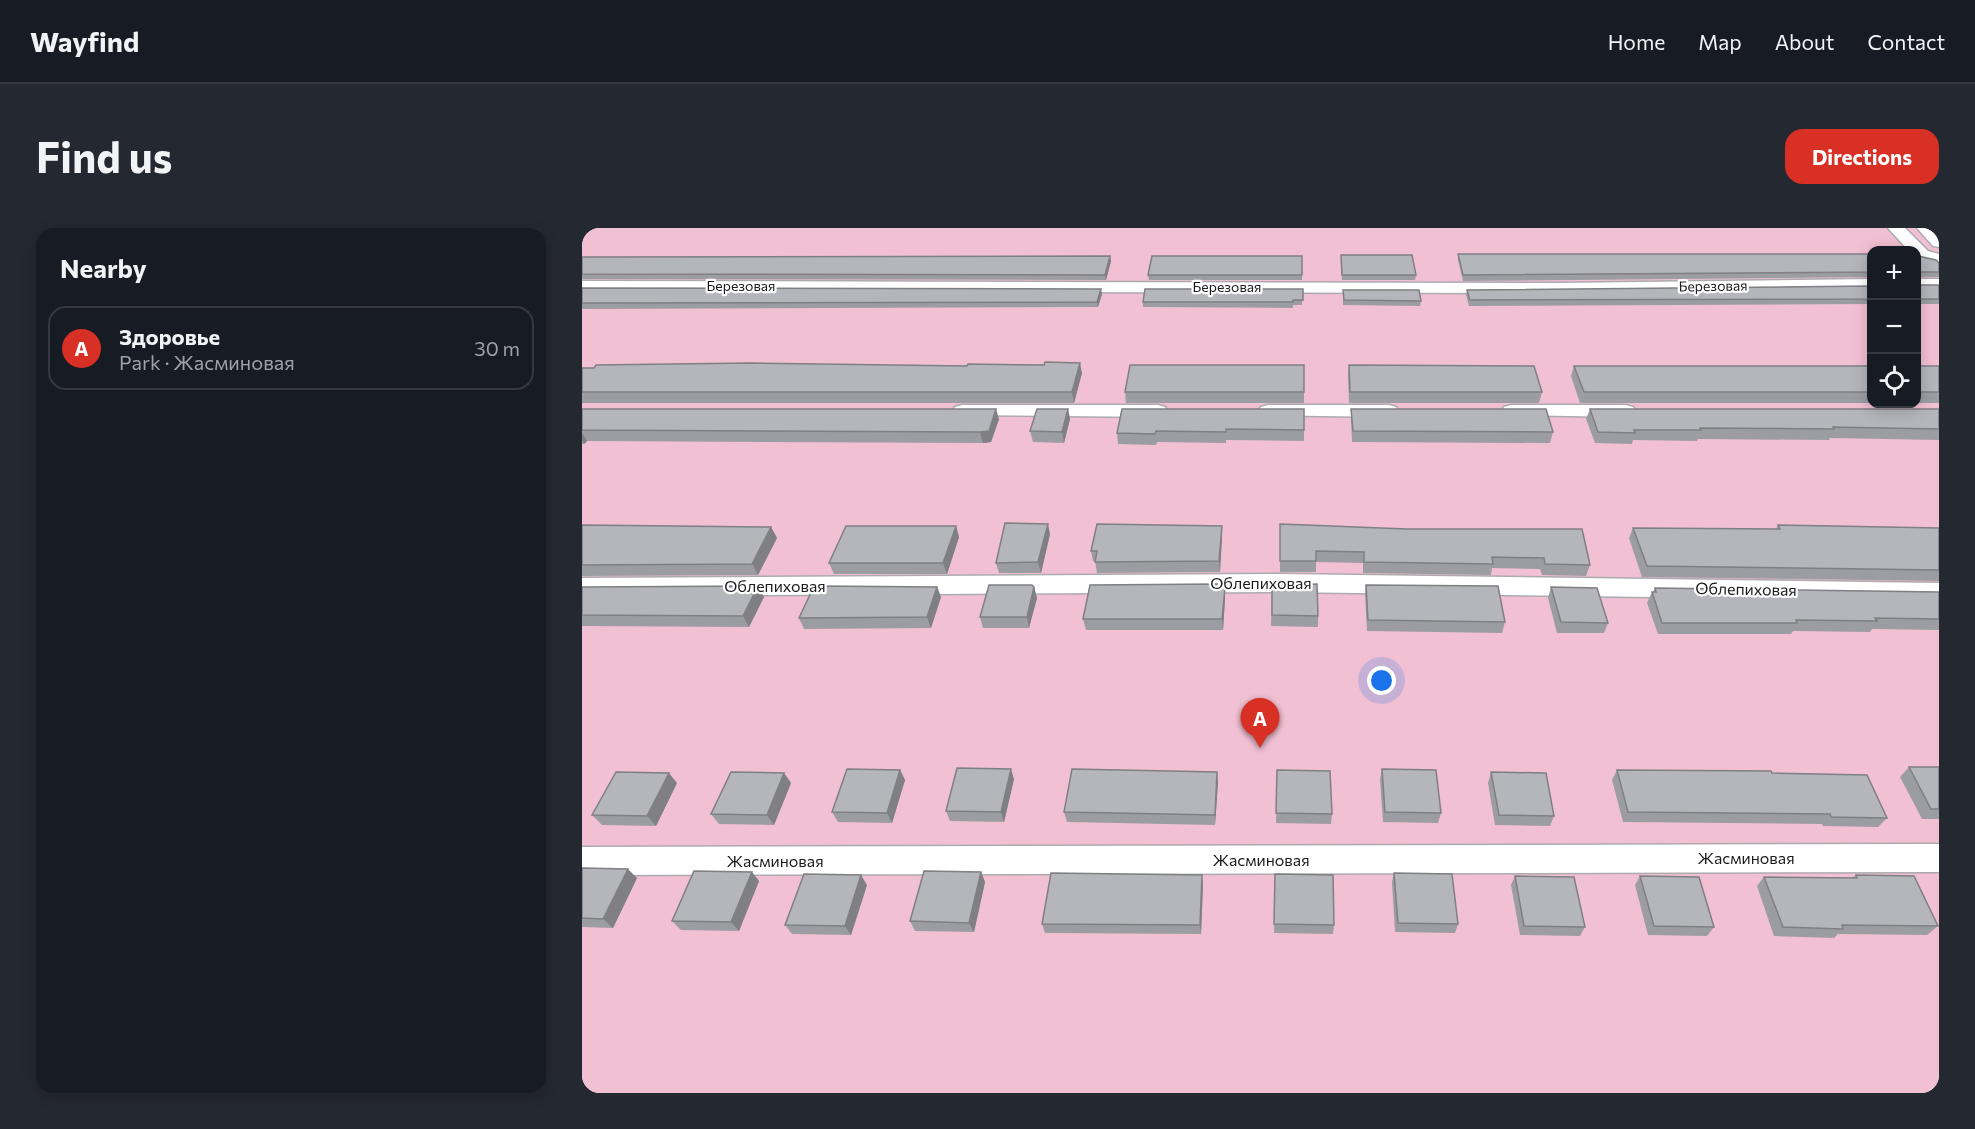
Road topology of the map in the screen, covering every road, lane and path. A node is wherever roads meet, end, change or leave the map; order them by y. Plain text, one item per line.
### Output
1 (1896, 228) edge
2 (1925, 228) edge
3 (1939, 242) edge
4 (1939, 259) edge
5 (1867, 284) edge
6 (1921, 284) edge
7 (1939, 284) edge
8 (582, 286) edge
9 (939, 411) edge
10 (1177, 411) edge
11 (1249, 411) edge
12 (1403, 411) edge
13 (1487, 411) edge
14 (1641, 411) edge
15 (582, 587) edge
16 (1939, 592) edge
17 (1939, 858) edge
18 (582, 861) edge

1 - 4 street
2 - 3 street
5 - 8 street, Березовая
6 - 7 street
9 - 10 street
11 - 12 street
13 - 14 street
15 - 16 street, Облепиховая
17 - 18 street, Жасминовая

